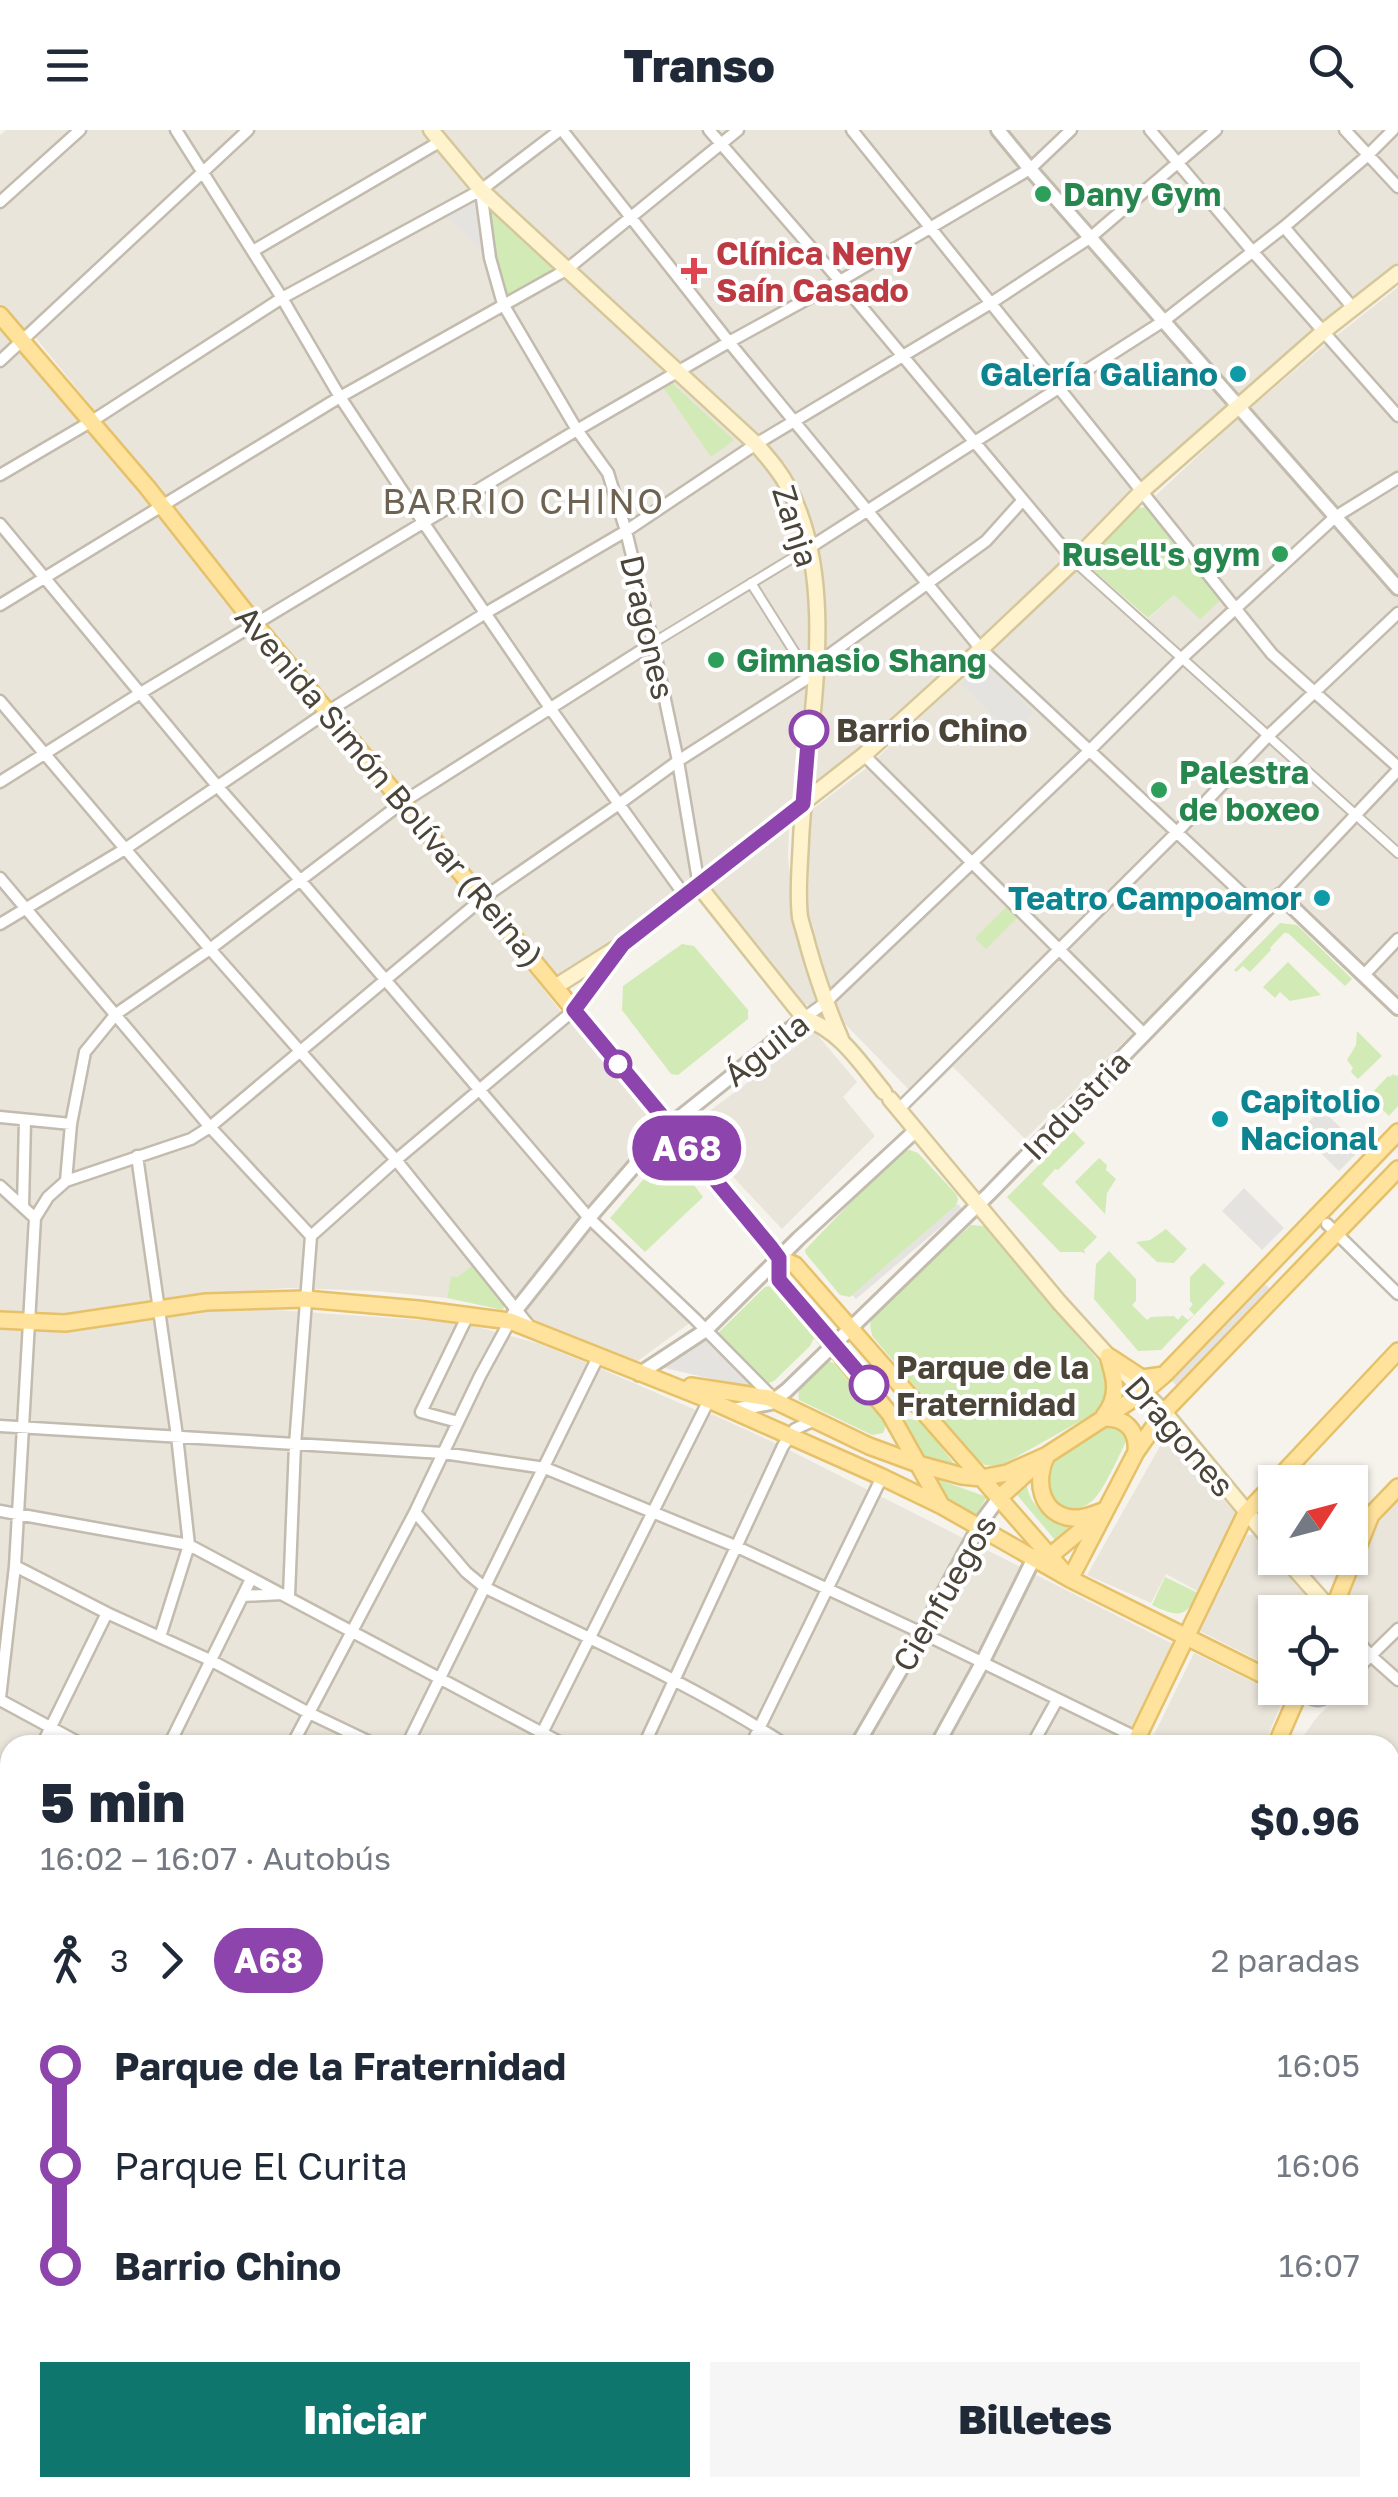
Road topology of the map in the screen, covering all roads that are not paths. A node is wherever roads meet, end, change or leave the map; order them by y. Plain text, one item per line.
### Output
1 (80, 130) edge
2 (176, 130) edge
3 (248, 130) edge
4 (561, 130) edge
5 (709, 130) edge
6 (738, 130) edge
7 (852, 130) edge
8 (998, 130) edge
9 (1071, 130) edge
10 (1150, 130) edge
11 (1216, 130) edge
12 (1344, 130) edge
13 (1394, 130) edge
14 (436, 136) edge
15 (720, 144) junction
16 (1367, 156) junction
17 (1179, 163) junction
18 (1030, 169) junction
19 (202, 171) junction
20 (1398, 188) edge
21 (481, 190) junction
22 (0, 201) edge
23 (632, 216) junction
24 (930, 227) junction
25 (1284, 227) junction
26 (1091, 237) junction
27 (253, 251) junction
28 (1253, 252) junction
29 (566, 270) junction
30 (1398, 273) edge
31 (840, 281) junction
32 (282, 298) junction
33 (503, 304) junction
34 (991, 304) junction
35 (1354, 308) junction
36 (0, 316) edge
37 (1165, 320) junction
38 (1324, 331) junction
39 (23, 342) junction
40 (728, 342) junction
41 (902, 356) junction
42 (0, 361) edge
43 (678, 372) junction
44 (1058, 388) junction
45 (340, 397) junction
46 (1240, 405) junction
47 (1398, 416) edge
48 (92, 421) junction
49 (795, 421) junction
50 (577, 430) junction
51 (974, 442) junction
52 (756, 444) junction
53 (0, 475) edge
54 (1398, 478) edge
55 (1142, 491) junction
56 (1022, 501) junction
57 (164, 507) junction
58 (866, 510) junction
59 (1336, 516) junction
60 (423, 522) junction
61 (0, 524) edge
62 (626, 531) junction
63 (809, 548) junction
64 (1074, 561) junction
65 (46, 578) junction
66 (751, 583) junction
67 (927, 586) junction
68 (1398, 588) edge
69 (0, 606) edge
70 (1236, 608) junction
71 (1398, 613) edge
72 (484, 614) junction
73 (254, 624) junction
74 (653, 643) junction
75 (981, 650) junction
76 (1182, 658) junction
77 (814, 670) junction
78 (1316, 691) junction
79 (139, 694) junction
80 (0, 700) edge
81 (550, 708) junction
82 (327, 712) junction
83 (1268, 736) junction
84 (1089, 751) junction
85 (44, 754) junction
86 (864, 755) junction
87 (678, 760) junction
88 (1398, 769) edge
89 (0, 782) edge
90 (218, 787) junction
91 (403, 802) junction
92 (620, 804) junction
93 (803, 804) junction
94 (1355, 814) junction
95 (1176, 832) junction
96 (125, 848) junction
97 (1398, 853) edge
98 (971, 862) junction
99 (0, 878) edge
100 (300, 880) junction
101 (699, 886) junction
102 (1280, 895) junction
103 (685, 896) junction
104 (483, 898) junction
105 (26, 908) junction
106 (1263, 913) junction
107 (0, 924) edge
108 (1398, 939) edge
109 (623, 944) junction
110 (210, 948) junction
111 (1060, 950) junction
112 (1364, 975) junction
113 (384, 980) junction
114 (555, 986) junction
115 (825, 1003) junction
116 (1398, 1008) edge
117 (574, 1010) junction
118 (116, 1014) junction
119 (804, 1018) junction
120 (1144, 1034) junction
121 (841, 1040) junction
122 (300, 1050) junction
123 (480, 1091) junction
124 (891, 1100) junction
125 (0, 1117) edge
126 (25, 1120) junction
127 (71, 1124) junction
128 (669, 1126) junction
129 (210, 1127) junction
130 (915, 1131) junction
131 (1398, 1132) edge
132 (137, 1156) junction
133 (396, 1160) junction
134 (1398, 1169) edge
135 (66, 1181) junction
136 (0, 1186) edge
137 (976, 1206) junction
138 (22, 1207) junction
139 (35, 1218) junction
140 (589, 1218) junction
141 (1333, 1223) junction
142 (310, 1236) junction
143 (1294, 1240) junction
144 (1312, 1257) junction
145 (779, 1258) junction
146 (1398, 1294) edge
147 (305, 1298) junction
148 (158, 1310) junction
149 (468, 1314) junction
150 (513, 1316) junction
151 (0, 1320) edge
152 (28, 1322) junction
153 (850, 1329) junction
154 (706, 1330) junction
155 (834, 1344) junction
156 (1398, 1351) edge
157 (598, 1356) junction
158 (1108, 1356) junction
159 (1164, 1375) junction
160 (646, 1376) junction
161 (1144, 1392) junction
162 (709, 1400) junction
163 (776, 1400) junction
164 (734, 1410) junction
165 (1164, 1412) junction
166 (890, 1414) junction
167 (1101, 1418) junction
168 (816, 1420) junction
169 (458, 1422) junction
170 (0, 1426) edge
171 (22, 1428) junction
172 (788, 1435) junction
173 (177, 1436) junction
174 (295, 1445) junction
175 (870, 1446) junction
176 (1136, 1452) junction
177 (443, 1453) junction
178 (1047, 1456) junction
179 (918, 1464) junction
180 (1292, 1465) edge
181 (544, 1468) junction
182 (882, 1477) junction
183 (981, 1478) junction
184 (1398, 1487) edge
185 (998, 1498) junction
186 (1258, 1501) edge
187 (942, 1506) junction
188 (1105, 1510) junction
189 (0, 1511) edge
190 (415, 1512) junction
191 (17, 1513) junction
192 (654, 1513) junction
193 (1246, 1513) junction
194 (979, 1527) junction
195 (1258, 1527) edge
196 (189, 1544) junction
197 (735, 1546) junction
198 (1042, 1557) junction
199 (15, 1566) junction
200 (1301, 1575) edge
201 (252, 1579) junction
202 (1070, 1579) junction
203 (484, 1587) junction
204 (826, 1589) junction
205 (287, 1595) junction
206 (1318, 1595) edge
207 (1340, 1595) edge
208 (243, 1596) junction
209 (107, 1613) junction
210 (1196, 1618) junction
211 (4, 1622) edge
212 (1168, 1626) junction
213 (1398, 1629) edge
214 (352, 1631) junction
215 (922, 1633) junction
216 (1188, 1636) junction
217 (160, 1637) junction
218 (590, 1640) junction
219 (1368, 1653) edge
220 (1371, 1656) junction
221 (1368, 1659) edge
222 (210, 1660) junction
223 (982, 1663) junction
224 (1258, 1672) edge
225 (440, 1680) junction
226 (1398, 1680) edge
227 (675, 1682) junction
228 (0, 1699) edge
229 (1057, 1700) junction
230 (1290, 1705) edge
231 (310, 1713) junction
232 (52, 1728) junction
233 (759, 1728) junction
234 (542, 1732) junction
235 (48, 1735) edge
236 (64, 1735) edge
237 (175, 1735) edge
238 (298, 1735) edge
239 (355, 1735) edge
240 (412, 1735) edge
241 (541, 1735) edge
242 (548, 1735) edge
243 (649, 1735) edge
244 (756, 1735) edge
245 (770, 1735) edge
246 (862, 1735) edge
247 (943, 1735) edge
248 (1038, 1735) edge
249 (1125, 1735) edge
250 (1145, 1735) edge
251 (1280, 1735) edge

1 - 22 street
2 - 19 street
3 - 19 street
4 - 21 street
4 - 23 street
5 - 15 street
6 - 15 street
7 - 24 street
8 - 18 street
9 - 18 street
10 - 17 street
11 - 17 street
12 - 16 street
13 - 16 street
14 - 21 main road, Zanja
14 - 27 street
15 - 23 street
15 - 31 street
16 - 20 street
16 - 25 street
17 - 26 street
17 - 28 street
18 - 24 street
18 - 26 street
19 - 27 street
19 - 39 street
21 - 29 main road, Zanja
21 - 32 street
21 - 33 street, Dragones
23 - 29 street
23 - 40 street
24 - 31 street
24 - 34 street
25 - 28 street
25 - 35 street
26 - 34 street
26 - 37 street
27 - 32 street
28 - 37 street
28 - 38 street
29 - 33 street
29 - 43 main road, Zanja
30 - 35 main road
31 - 40 street
31 - 41 street
32 - 45 street
32 - 48 street
33 - 45 street
33 - 50 street, Dragones
34 - 41 street
34 - 44 street
35 - 38 main road
36 - 39 main road, Avenida Simón Bolívar (Reina)
37 - 44 street
37 - 46 street
38 - 46 main road
38 - 47 street
39 - 42 street
39 - 48 main road, Avenida Simón Bolívar (Reina)
40 - 43 street
40 - 49 street
41 - 49 street
41 - 51 street
43 - 50 street
43 - 52 main road, Zanja
44 - 51 street
44 - 55 street
45 - 57 street
45 - 60 street
46 - 55 main road
46 - 59 street
48 - 53 street
48 - 57 main road, Avenida Simón Bolívar (Reina)
49 - 52 street
49 - 58 street
50 - 60 street
50 - 62 street, Dragones
51 - 56 street
51 - 58 street
52 - 62 street
52 - 63 main road, Zanja
54 - 59 street, Águila
55 - 64 main road
55 - 70 street
56 - 64 street
56 - 67 street
57 - 65 street
57 - 73 main road, Avenida Simón Bolívar (Reina)
58 - 63 street
58 - 67 street
59 - 68 street
59 - 70 street, Águila
60 - 72 street
60 - 73 street
61 - 65 street
62 - 72 street
62 - 74 street, Dragones
63 - 66 street
63 - 77 main road, Zanja
64 - 75 main road
64 - 76 street
65 - 69 street
65 - 79 street
66 - 74 street
66 - 77 street
67 - 75 street
67 - 77 street
70 - 76 street, Águila
70 - 78 street
71 - 78 street
72 - 81 street
72 - 82 street
73 - 79 street
73 - 82 main road, Avenida Simón Bolívar (Reina)
74 - 81 street
74 - 87 street, Dragones
75 - 84 street
75 - 86 main road
76 - 83 street
76 - 84 street, Águila
77 - 87 street
77 - 93 main road, Zanja
78 - 83 street
78 - 88 street
79 - 85 street
79 - 90 street
80 - 85 street
81 - 91 street
81 - 92 street
82 - 90 street
82 - 91 main road, Avenida Simón Bolívar (Reina)
83 - 94 street
83 - 95 street
84 - 95 street
84 - 98 street, Águila
85 - 89 street
85 - 96 street
86 - 93 main road
86 - 98 street
87 - 92 street
87 - 101 street, Dragones
88 - 94 street, Industria
90 - 96 street
90 - 100 street
91 - 100 street
91 - 104 main road, Avenida Simón Bolívar (Reina)
92 - 103 street
92 - 104 street
93 - 101 main road
93 - 115 main road, Zanja
94 - 97 street
94 - 102 street, Industria
95 - 106 street
95 - 111 street
96 - 105 street
96 - 110 street
98 - 111 street
98 - 115 street, Águila
99 - 105 street
100 - 110 street
100 - 113 street
101 - 103 main road
101 - 119 main road, Dragones
102 - 106 street, Industria
102 - 112 street
103 - 109 main road
104 - 113 street
104 - 114 main road, Avenida Simón Bolívar (Reina)
105 - 107 street
105 - 118 street
106 - 120 street, Industria
108 - 112 street
109 - 114 main road
109 - 117 main road
110 - 118 street
110 - 122 street
111 - 120 street
111 - 124 street
112 - 116 street
113 - 122 street
113 - 123 street
114 - 117 main road, Avenida Simón Bolívar (Reina)
115 - 119 street, Águila
115 - 121 main road, Dragones
117 - 123 street
117 - 128 main road, Avenida Simón Bolívar (Reina)
118 - 127 street
118 - 129 street
119 - 121 main road, Dragones
119 - 128 street, Águila
120 - 137 street, Industria
121 - 124 main road, Dragones
122 - 129 street
122 - 133 street
123 - 133 street
123 - 140 street
124 - 130 main road, Dragones
125 - 126 street
126 - 127 street
126 - 138 street
127 - 135 street
128 - 140 street, Águila
128 - 145 main road, Avenida Simón Bolívar (Reina)
129 - 132 street
129 - 142 street
130 - 137 main road, Dragones
130 - 145 street
131 - 141 main road
132 - 135 street
132 - 148 street
133 - 142 street
133 - 150 street
134 - 141 main road
135 - 139 street
136 - 138 street
137 - 153 street, Industria
137 - 158 main road, Dragones
138 - 139 street
139 - 152 street
140 - 150 street, Águila
140 - 154 street
141 - 143 main road
141 - 144 main road
141 - 146 street
142 - 147 street
143 - 144 main road
143 - 159 main road
144 - 165 main road
145 - 153 main road, Avenida Simón Bolívar (Reina)
145 - 154 street
145 - 155 main road, Avenida Simón Bolívar (Reina)
147 - 148 main road
147 - 149 main road
147 - 174 street
148 - 152 main road
148 - 173 street
149 - 150 main road
149 - 169 street
150 - 157 main road
150 - 169 street, Águila
151 - 152 main road
152 - 171 street
153 - 155 street, Industria
153 - 183 main road, Avenida Simón Bolívar (Reina)
154 - 160 street
154 - 163 street
155 - 163 street, Industria
155 - 166 main road, Avenida Simón Bolívar (Reina)
156 - 180 main road
157 - 160 main road
157 - 181 street
158 - 159 main road
158 - 161 main road, Dragones
158 - 167 main road
159 - 161 main road
160 - 162 main road
160 - 163 main road
161 - 165 main road, Dragones
161 - 167 main road
162 - 164 main road
162 - 192 street
163 - 164 street
163 - 168 main road
164 - 172 main road
165 - 176 main road
165 - 193 main road, Dragones
166 - 175 main road
166 - 179 main road, Avenida Simón Bolívar (Reina)
167 - 176 main road
167 - 178 main road
168 - 172 street
168 - 175 main road
169 - 177 street, Águila
170 - 171 street
171 - 173 street
171 - 191 street
172 - 182 main road
172 - 197 street
173 - 174 street
173 - 196 street
174 - 177 street
174 - 205 street
175 - 179 main road
176 - 188 main road
177 - 181 street
177 - 190 street, Águila
178 - 183 main road
178 - 185 main road, Cienfuegos
178 - 188 main road
179 - 183 main road
179 - 187 main road, Avenida Simón Bolívar (Reina)
181 - 192 street
181 - 203 street
182 - 187 main road
182 - 204 street
183 - 185 main road, Avenida Simón Bolívar (Reina)
184 - 207 main road
185 - 194 street, Cienfuegos
185 - 198 main road, Avenida Simón Bolívar (Reina)
186 - 193 main road
187 - 194 main road
188 - 198 main road
188 - 202 main road
189 - 191 street
190 - 203 street
190 - 214 street, Águila
191 - 196 street
191 - 199 street
192 - 197 street
192 - 218 street
193 - 195 main road, Dragones
193 - 210 main road
194 - 198 main road
194 - 215 street, Cienfuegos
196 - 201 street
196 - 217 street
197 - 204 street
197 - 227 street
198 - 202 main road, Avenida Simón Bolívar (Reina)
198 - 223 street
199 - 209 street
199 - 211 street
200 - 206 main road
201 - 205 street
201 - 208 street
202 - 212 main road
203 - 218 street
203 - 225 street
204 - 215 street
204 - 233 street
205 - 208 street
205 - 214 street
208 - 222 street
209 - 217 street
209 - 232 street
210 - 212 main road
210 - 216 main road
211 - 228 street
212 - 216 main road
213 - 220 street
214 - 225 street
214 - 231 street, Águila
215 - 223 street
215 - 246 street, Cienfuegos
216 - 224 main road
216 - 250 main road
217 - 222 street
218 - 227 street
218 - 234 street
219 - 220 street
220 - 221 street
220 - 226 street
222 - 231 street
222 - 237 street
223 - 229 street
223 - 247 street
225 - 234 street
225 - 240 street
227 - 233 street
227 - 243 street
228 - 232 street
229 - 248 street
229 - 249 street
230 - 251 main road
231 - 238 street, Águila
231 - 239 street
232 - 235 street
232 - 236 street
233 - 244 street
233 - 245 street
234 - 241 street
234 - 242 street

